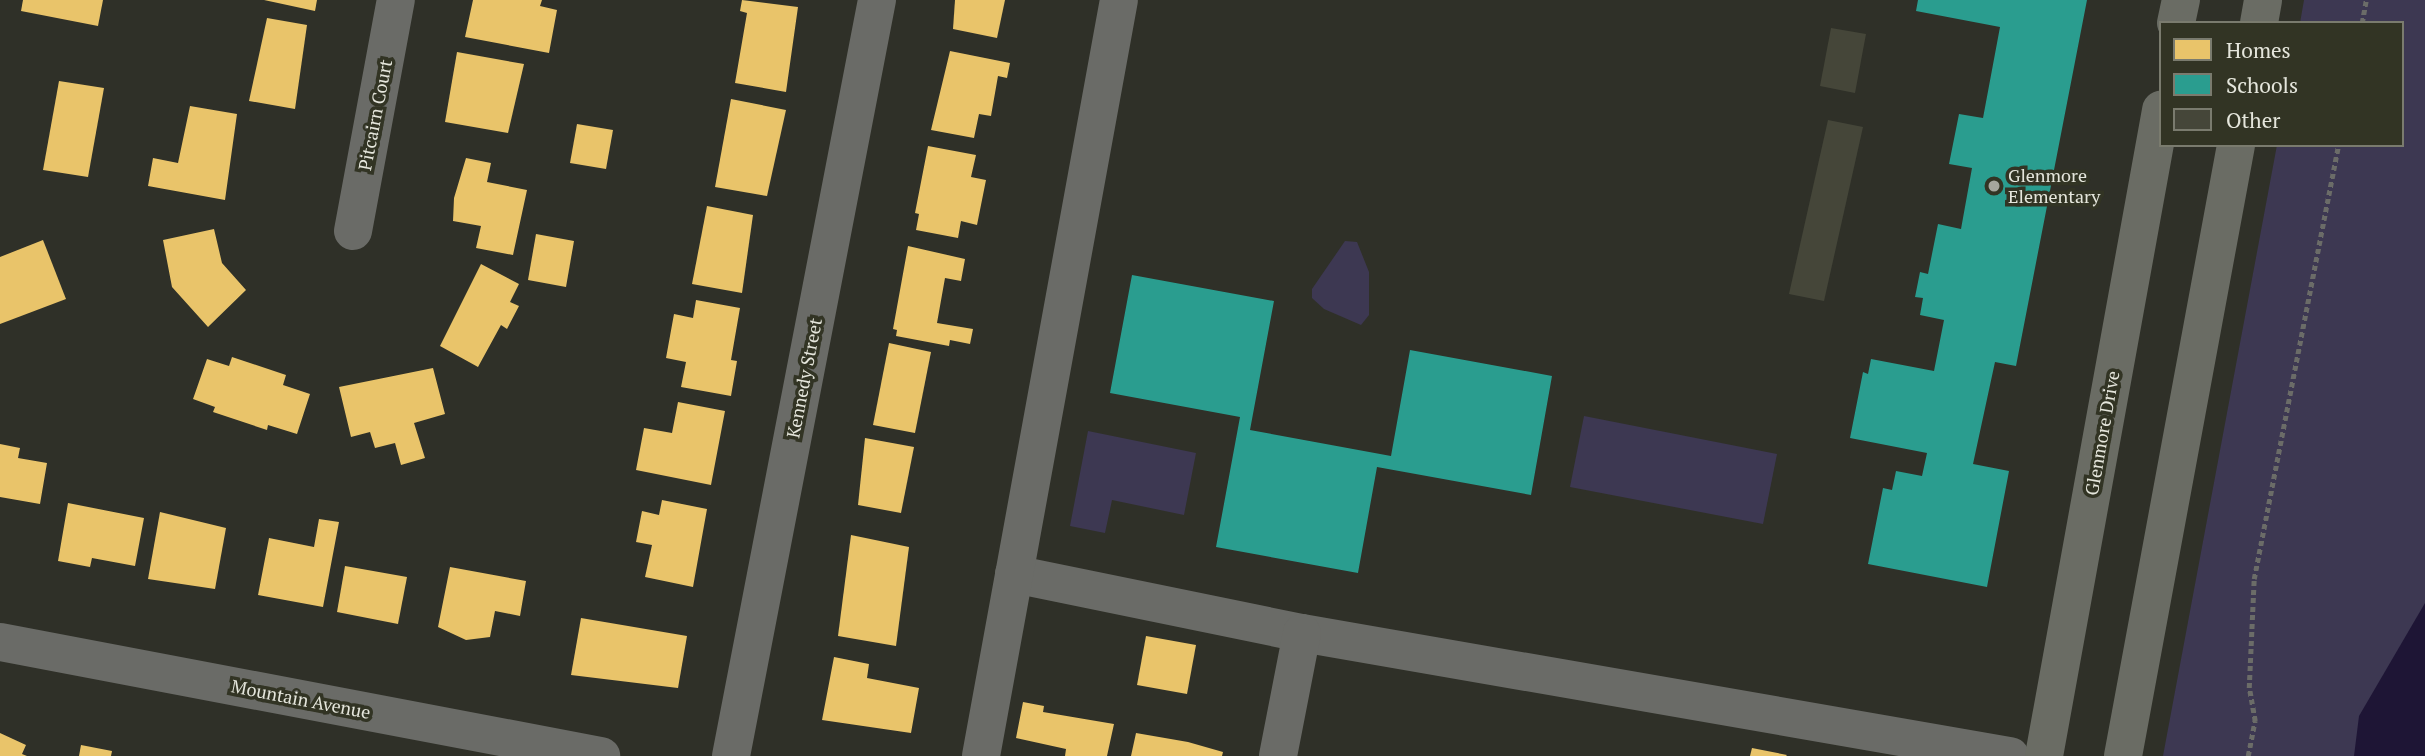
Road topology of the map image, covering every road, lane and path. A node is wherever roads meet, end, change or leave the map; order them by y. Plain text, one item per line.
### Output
1 (396, 0) edge
2 (877, 0) edge
3 (1119, 0) edge
4 (2180, 0) edge
5 (2263, 0) edge
6 (2366, 0) edge
7 (2176, 21) edge
8 (2259, 21) edge
9 (2362, 21) edge
10 (2159, 121) edge
11 (2236, 147) edge
12 (2338, 147) edge
13 (353, 231) dead end
14 (1014, 574) junction
15 (1302, 633) junction
16 (0, 642) edge
17 (454, 742) edge
18 (601, 756) edge
19 (731, 756) edge
20 (981, 756) edge
21 (1278, 756) edge
22 (2010, 756) edge
23 (2044, 756) edge
24 (2123, 756) edge
25 (2248, 756) edge

1 - 13 street, Pitcairn Court
2 - 19 street, Kennedy Street
3 - 14 street
4 - 7 main road
5 - 8 main road
6 - 9 path
10 - 23 main road, Glenmore Drive
11 - 24 main road
12 - 25 path
14 - 15 street
14 - 20 street
15 - 21 street
15 - 22 street
16 - 17 street, Mountain Avenue
17 - 18 street, Mountain Avenue

